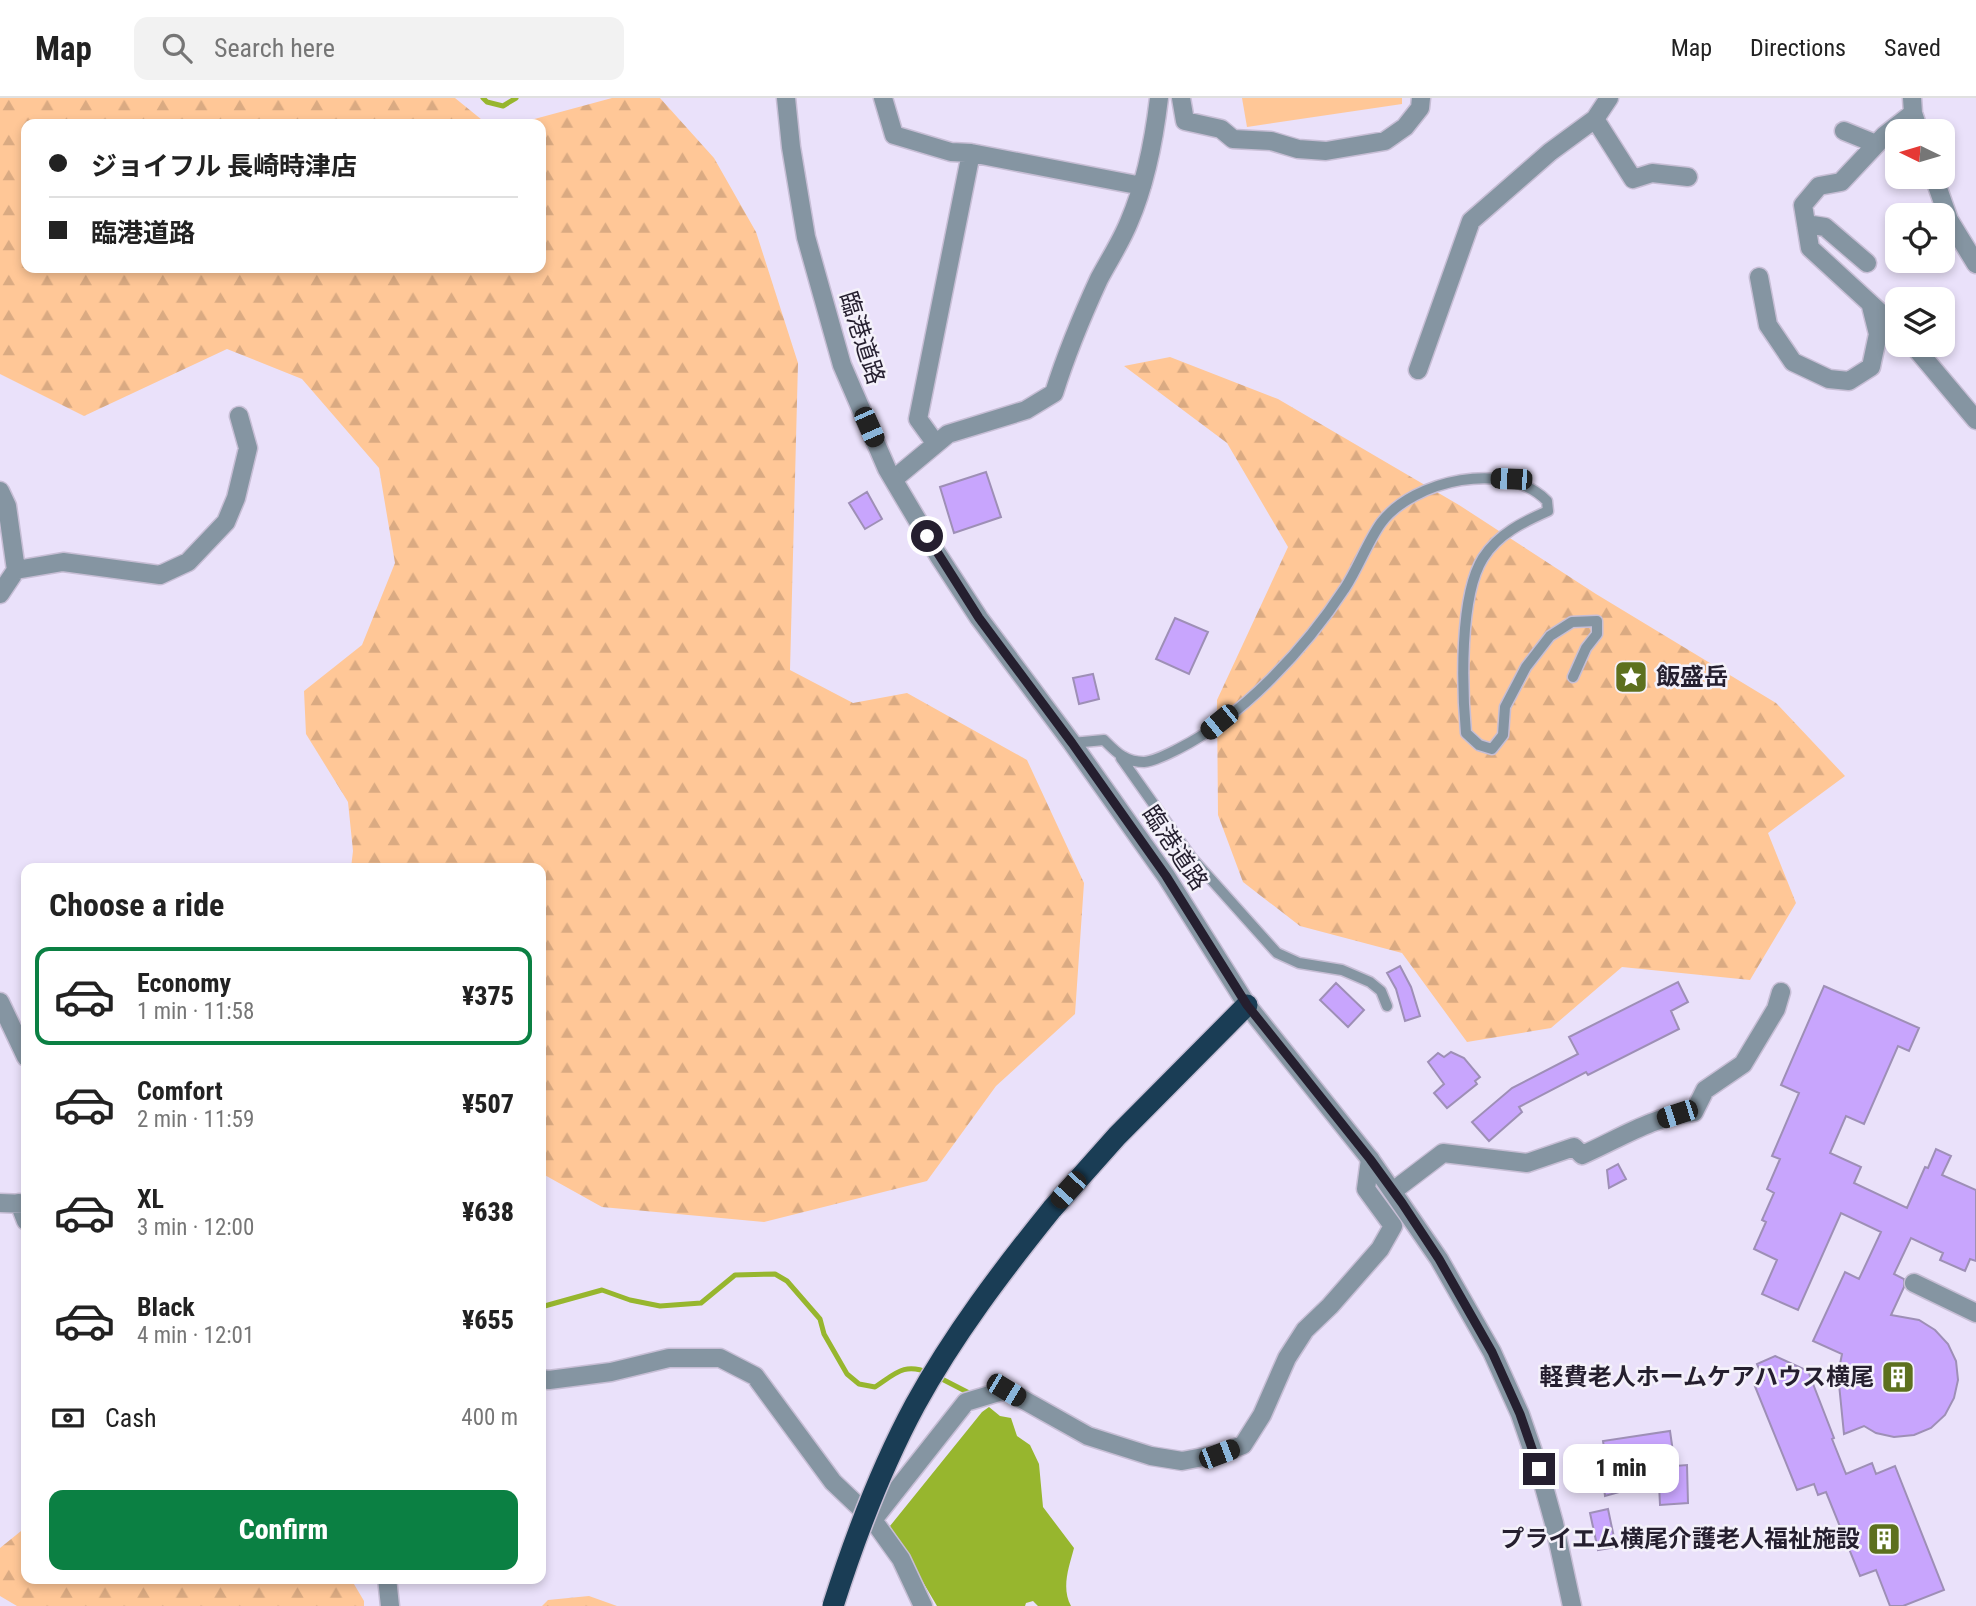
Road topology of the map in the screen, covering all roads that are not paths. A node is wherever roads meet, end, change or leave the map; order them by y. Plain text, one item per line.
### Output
1 (786, 98) edge
2 (883, 98) edge
3 (1159, 98) edge
4 (1181, 98) edge
5 (1421, 98) edge
6 (1609, 98) edge
7 (1913, 105) edge
8 (1595, 119) junction
9 (1844, 131) dead end
10 (1876, 144) junction
11 (971, 153) junction
12 (1688, 177) dead end
13 (1142, 186) junction
14 (1938, 189) edge
15 (1806, 224) junction
16 (1867, 263) dead end
17 (1976, 264) edge
18 (1759, 277) dead end
19 (1871, 306) junction
20 (1885, 318) edge
21 (1923, 357) edge
22 (1418, 370) dead end
23 (239, 416) dead end
24 (1976, 420) edge
25 (936, 444) junction
26 (894, 480) junction
27 (0, 491) edge
28 (16, 570) junction
29 (0, 594) edge
30 (1573, 677) dead end
31 (1072, 743) junction
32 (1121, 758) junction
33 (1781, 992) dead end
34 (0, 1002) edge
35 (1247, 1005) junction
36 (1387, 1006) dead end
37 (21, 1046) edge
38 (1370, 1159) junction
39 (1393, 1191) junction
40 (0, 1203) edge
41 (21, 1204) edge
42 (1914, 1283) dead end
43 (1976, 1313) edge
44 (546, 1380) edge
45 (873, 1520) junction
46 (388, 1584) edge
47 (390, 1606) edge
48 (833, 1606) edge
49 (923, 1606) edge
50 (1572, 1606) edge

1 - 26 street, 臨港道路
2 - 11 street
3 - 13 street
4 - 5 street
6 - 8 street
7 - 10 street
8 - 12 street
8 - 22 street
9 - 10 street
10 - 15 street
11 - 13 street
11 - 25 street
13 - 25 street
14 - 17 street
15 - 16 street
15 - 19 street
18 - 19 street
19 - 20 street
21 - 24 street
23 - 28 street
25 - 26 street
26 - 31 street, 臨港道路
27 - 28 street
28 - 29 street
30 - 32 lane
31 - 32 lane
31 - 35 street, 臨港道路
32 - 36 lane
33 - 39 street
34 - 37 street
35 - 38 street, 臨港道路
35 - 48 highway, bridge
38 - 39 street, 臨港道路
38 - 45 street
39 - 50 street, 臨港道路
40 - 41 street
42 - 43 street
44 - 45 street
45 - 49 street
46 - 47 street

